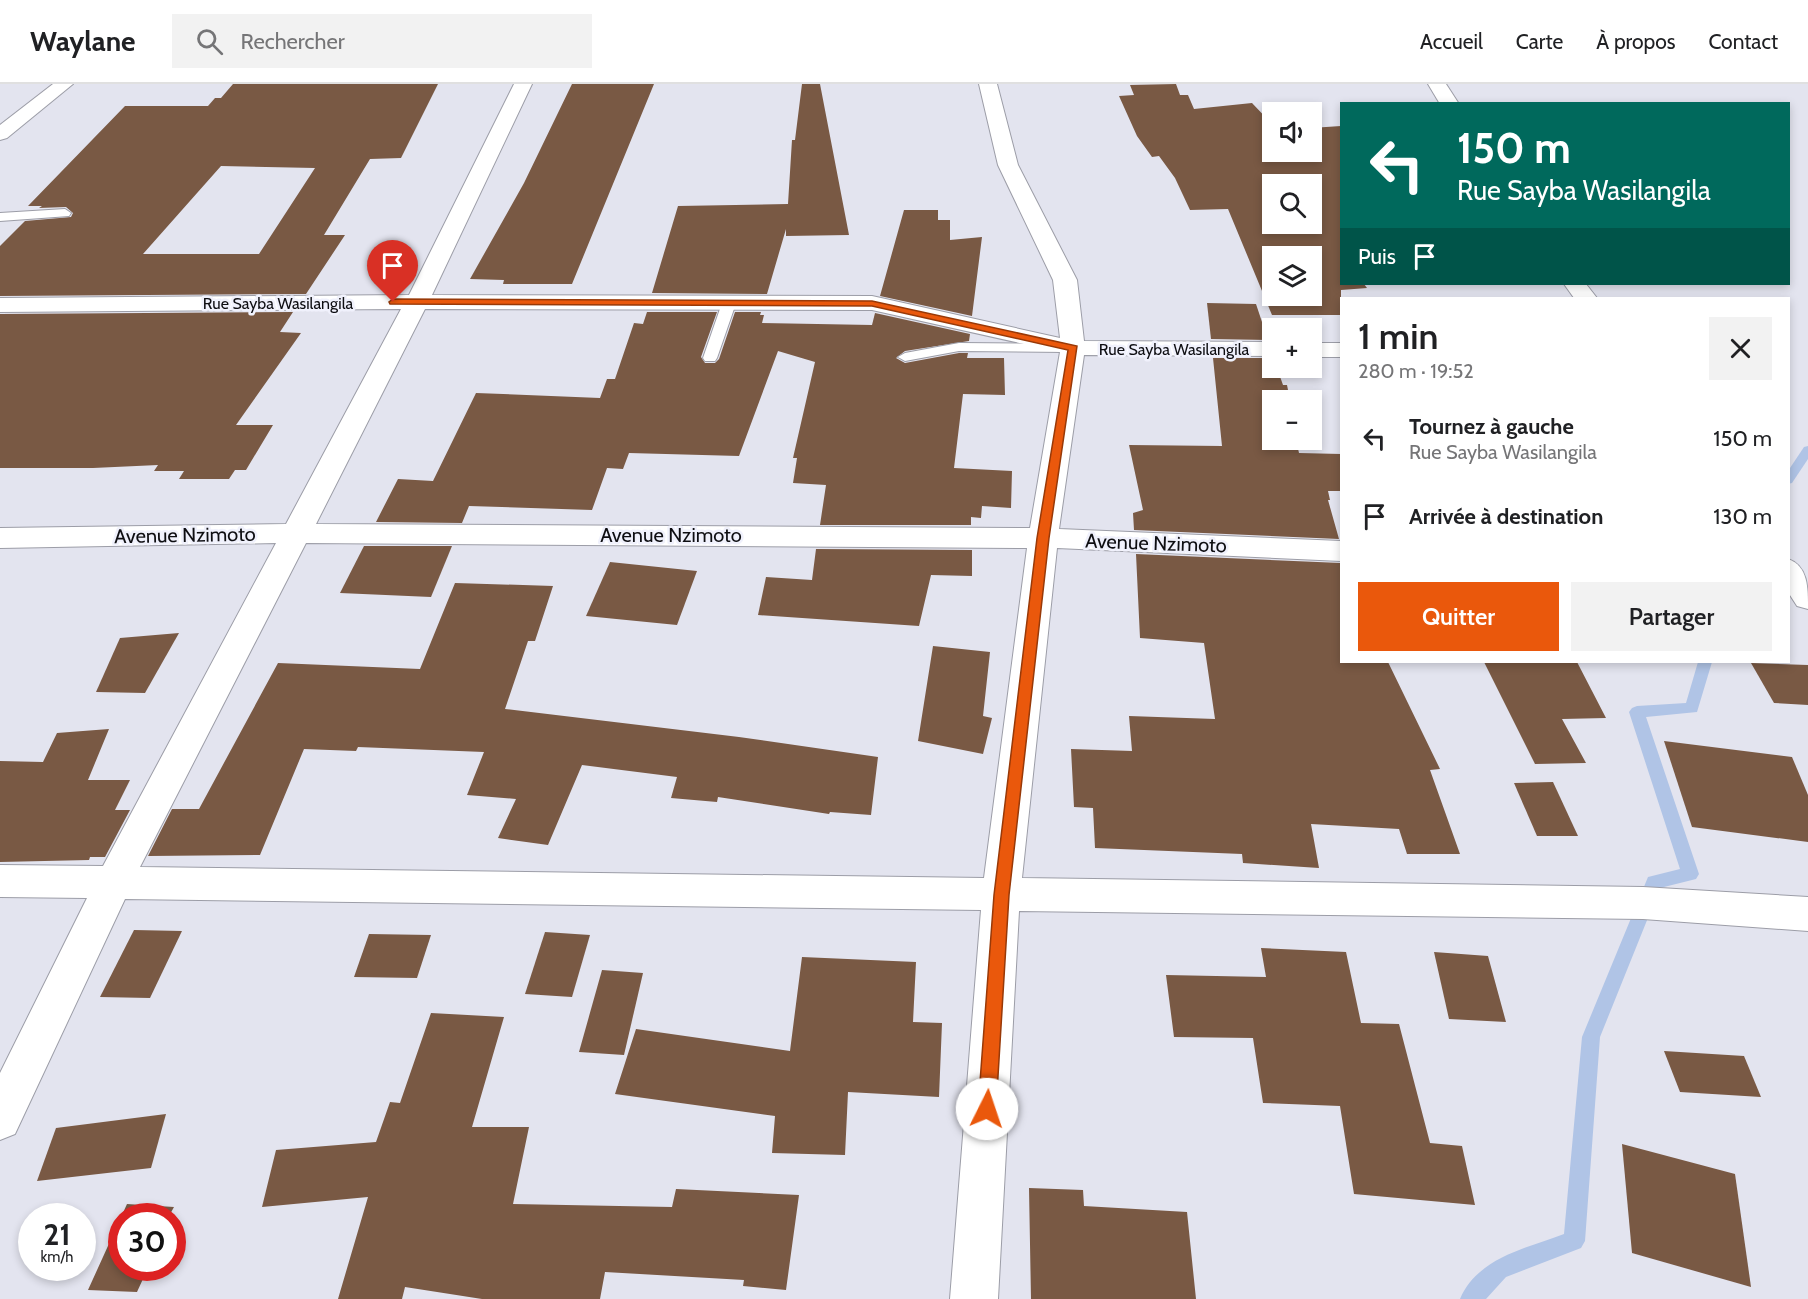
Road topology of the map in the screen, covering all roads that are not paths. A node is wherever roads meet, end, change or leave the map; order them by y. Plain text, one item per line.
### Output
1 (64, 84) edge
2 (524, 84) edge
3 (987, 84) edge
4 (1437, 84) edge
5 (1449, 102) edge
6 (0, 134) edge
7 (66, 213) dead end
8 (0, 217) edge
9 (417, 302) junction
10 (729, 303) junction
11 (0, 304) edge
12 (1073, 348) junction
13 (1262, 349) edge
14 (1322, 350) edge
15 (1340, 350) edge
16 (905, 357) dead end
17 (710, 358) dead end
18 (296, 533) junction
19 (0, 538) edge
20 (1043, 538) junction
21 (1340, 551) edge
22 (1790, 564) edge
23 (1808, 564) edge
24 (1790, 572) edge
25 (1808, 598) edge
26 (0, 881) edge
27 (113, 883) junction
28 (1001, 895) junction
29 (1808, 914) edge
30 (0, 1119) edge
31 (974, 1299) edge

1 - 6 street
2 - 9 street
3 - 12 street
4 - 5 street
7 - 8 lane
9 - 10 street, Rue Sayba Wasilangila
9 - 11 street, Rue Sayba Wasilangila
9 - 18 street
10 - 12 street, Rue Sayba Wasilangila
10 - 17 lane
12 - 13 street, Rue Sayba Wasilangila
12 - 16 lane
12 - 20 street
14 - 15 street
18 - 19 street, Avenue Nzimoto
18 - 20 street, Avenue Nzimoto
18 - 27 street
20 - 21 street, Avenue Nzimoto
20 - 28 street
22 - 23 street
24 - 25 street
26 - 27 street
27 - 28 street
27 - 30 street
28 - 29 street
28 - 31 street

